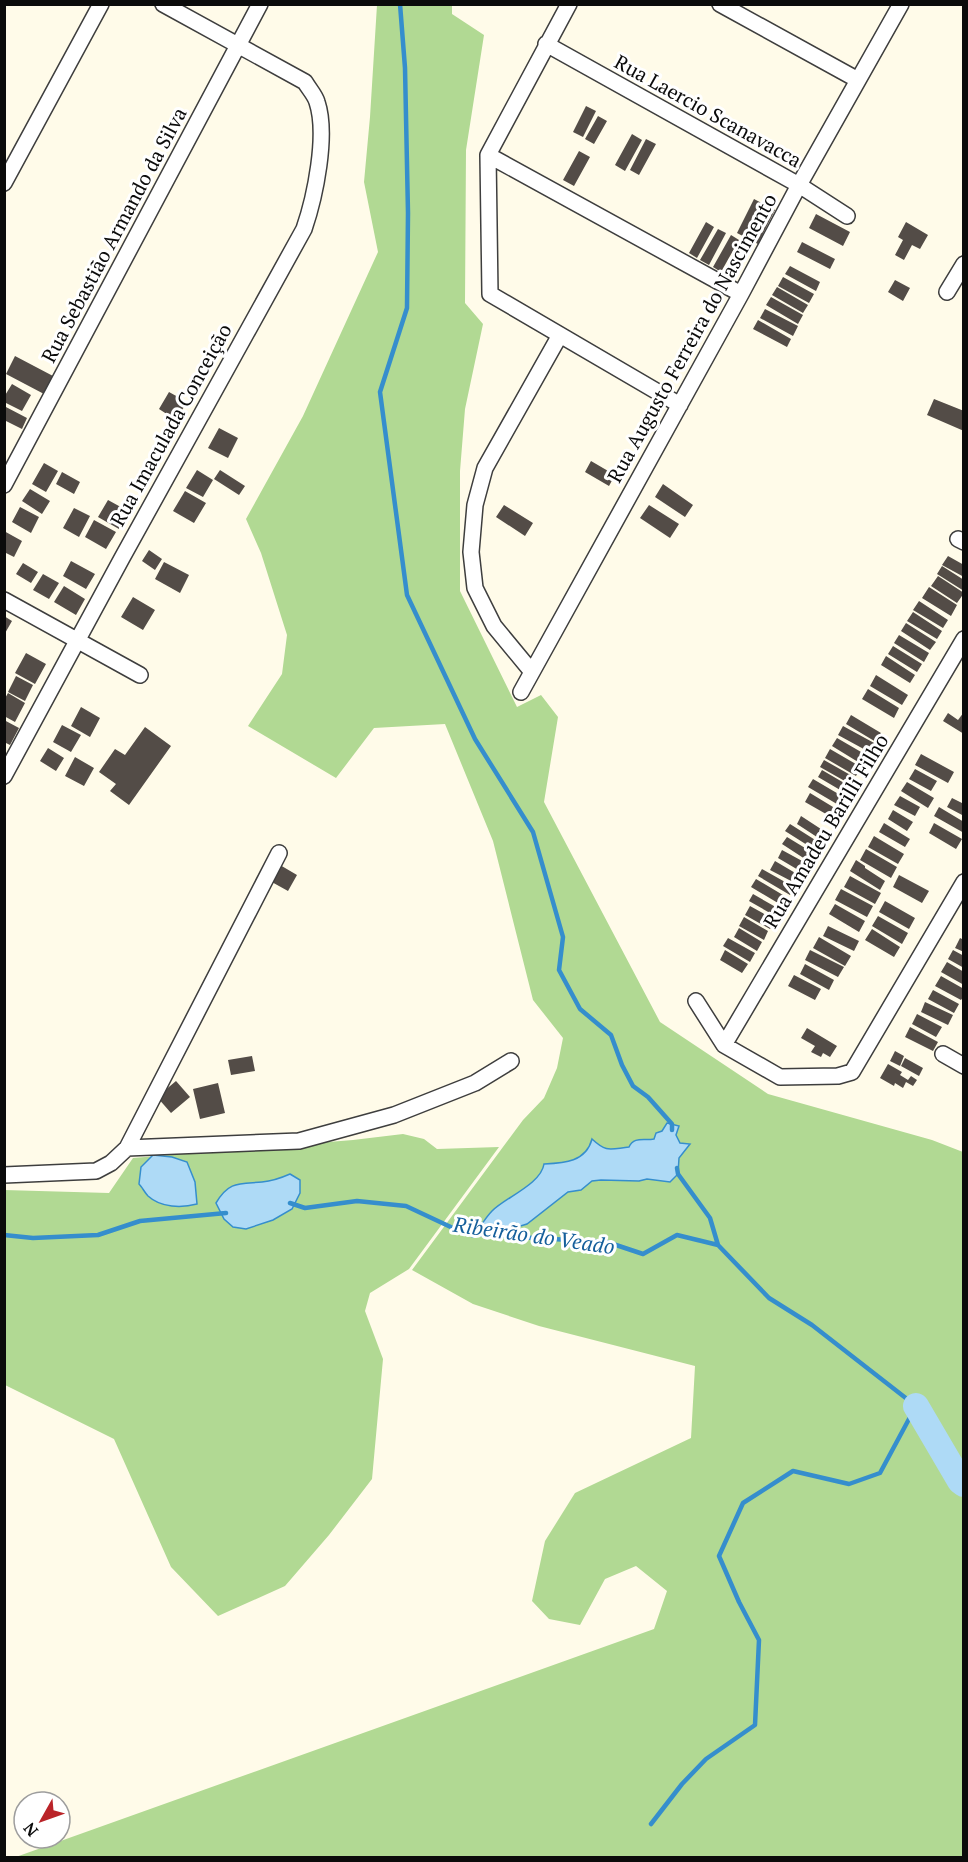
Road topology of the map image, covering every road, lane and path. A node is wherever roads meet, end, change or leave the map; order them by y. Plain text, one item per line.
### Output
1 (100, 4) edge
2 (163, 4) edge
3 (260, 4) edge
4 (569, 4) edge
5 (720, 4) edge
6 (902, 4) edge
7 (238, 45) junction
8 (546, 45) junction
9 (858, 80) junction
10 (488, 155) junction
11 (4, 183) edge
12 (799, 185) junction
13 (848, 216) dead end
14 (963, 264) edge
15 (948, 292) dead end
16 (741, 294) junction
17 (560, 335) junction
18 (680, 405) junction
19 (4, 485) edge
20 (4, 600) edge
21 (963, 639) edge
22 (78, 640) junction
23 (532, 672) junction
24 (140, 675) dead end
25 (521, 692) dead end
26 (4, 776) edge
27 (279, 853) dead end
28 (963, 882) edge
29 (696, 1001) dead end
30 (724, 1045) junction
31 (943, 1054) dead end
32 (511, 1061) dead end
33 (963, 1066) edge
34 (127, 1148) junction
35 (4, 1175) edge

1 - 11 street
2 - 7 street
3 - 7 street, Rua Sebastião Armando da Silva
4 - 8 street
5 - 9 street
6 - 9 street, Rua Augusto Ferreira do Nascimento
7 - 19 street, Rua Sebastião Armando da Silva
7 - 22 street, Rua Imaculada Conceição
8 - 10 street
8 - 12 street, Rua Laercio Scanavacca
9 - 12 street, Rua Augusto Ferreira do Nascimento
10 - 16 street
10 - 17 street
12 - 13 street, Rua Laercio Scanavacca
12 - 16 street, Rua Augusto Ferreira do Nascimento
14 - 15 street
16 - 18 street, Rua Augusto Ferreira do Nascimento
17 - 18 street
17 - 23 street
18 - 23 street, Rua Augusto Ferreira do Nascimento
20 - 22 street
21 - 30 street, Rua Amadeu Barilli Filho
22 - 24 street
22 - 26 street, Rua Imaculada Conceição
23 - 25 street, Rua Augusto Ferreira do Nascimento
27 - 34 street
28 - 30 street
29 - 30 street
31 - 33 street
32 - 34 street
34 - 35 street

